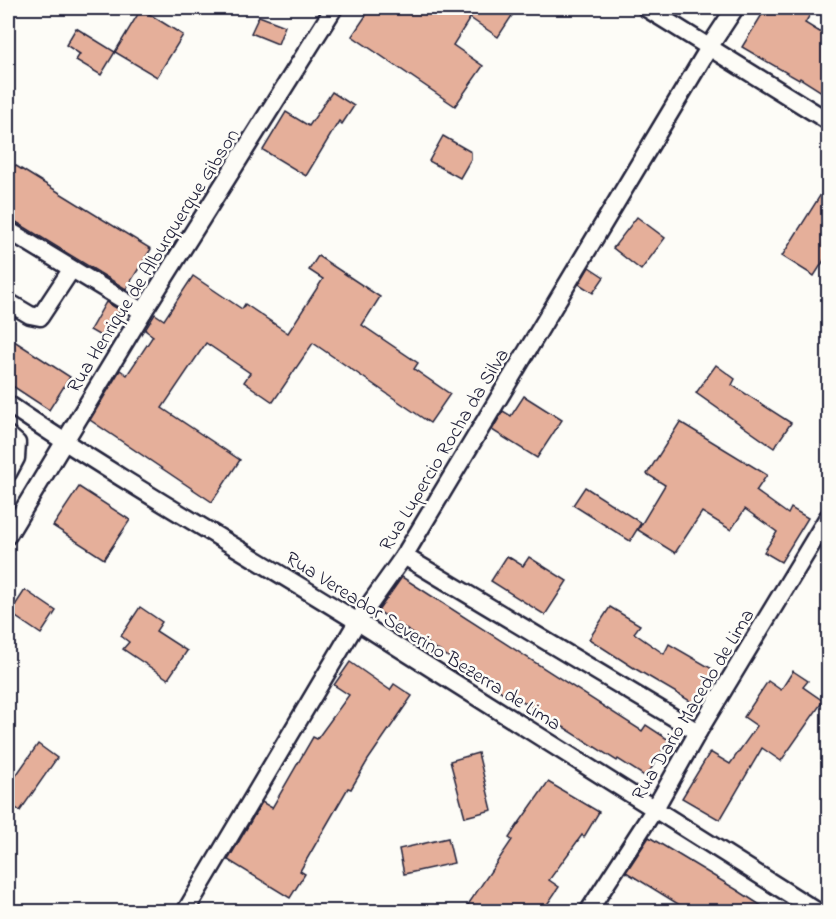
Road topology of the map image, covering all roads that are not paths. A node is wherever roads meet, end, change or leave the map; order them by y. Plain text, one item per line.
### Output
1 (334, 8) edge
2 (646, 8) edge
3 (735, 8) edge
4 (710, 46) junction
5 (828, 121) edge
6 (8, 230) edge
7 (71, 270) junction
8 (8, 302) edge
9 (143, 312) junction
10 (8, 404) edge
11 (8, 435) edge
12 (64, 442) junction
13 (8, 473) edge
14 (828, 517) edge
15 (8, 535) edge
16 (404, 556) junction
17 (357, 622) junction
18 (698, 732) junction
19 (654, 810) junction
20 (185, 912) edge
21 (588, 912) edge
22 (818, 912) edge

1 - 9 street, Rua Henrique de Alburquerque Gibson
2 - 4 street
3 - 4 street, Rua Lupercio Rocha da Silva
4 - 5 street
4 - 16 street, Rua Lupercio Rocha da Silva
6 - 7 street
7 - 8 street
7 - 9 street
9 - 12 street, Rua Henrique de Alburquerque Gibson
10 - 12 street, Rua Vereador Severino Bezerra de Lima
11 - 13 street
12 - 15 street, Rua Henrique de Alburquerque Gibson
12 - 17 street, Rua Vereador Severino Bezerra de Lima
14 - 18 street, Rua Dario Macedo de Lima
16 - 17 street, Rua Lupercio Rocha da Silva
16 - 18 street
17 - 19 street, Rua Vereador Severino Bezerra de Lima
17 - 20 street, Rua Lupercio Rocha da Silva
18 - 19 street, Rua Dario Macedo de Lima
19 - 21 street, Rua Dario Macedo de Lima
19 - 22 street, Rua Vereador Severino Bezerra de Lima

